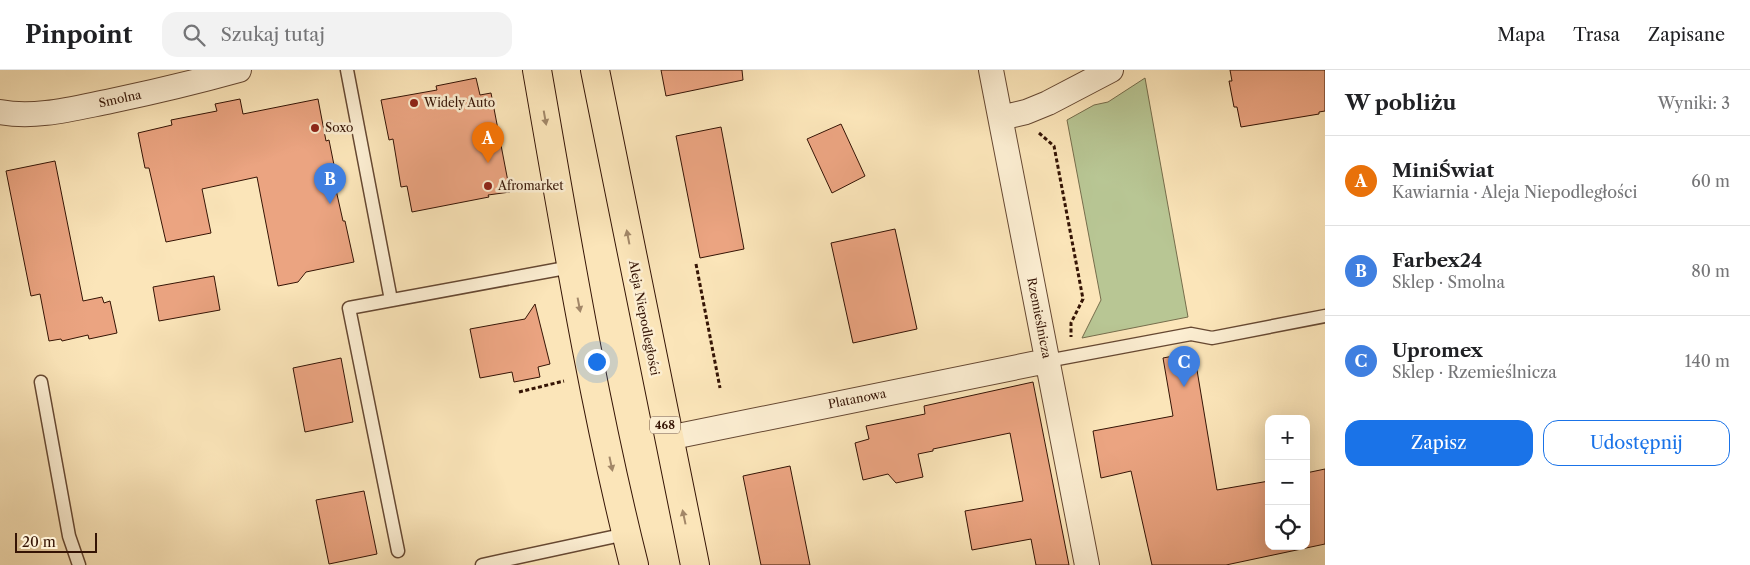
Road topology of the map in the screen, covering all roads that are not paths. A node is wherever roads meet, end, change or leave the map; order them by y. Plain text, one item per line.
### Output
1 (239, 70) edge
2 (347, 70) edge
3 (537, 70) edge
4 (594, 70) edge
5 (991, 70) edge
6 (1111, 70) edge
7 (173, 79) edge
8 (1, 115) edge
9 (1001, 118) junction
10 (571, 267) junction
11 (391, 300) junction
12 (1325, 316) edge
13 (1047, 361) junction
14 (41, 382) dead end
15 (668, 438) junction
16 (626, 534) junction
17 (398, 551) dead end
18 (79, 565) edge
19 (482, 565) edge
20 (634, 565) edge
21 (694, 565) edge
22 (1087, 565) edge

1 - 7 street, Smolna
2 - 11 lane
3 -> 10 main road
15 -> 4 main road, Aleja Niepodległości / 468
5 - 9 street, Rzemieślnicza
6 - 9 street
7 - 8 street, Smolna
9 - 13 street, Rzemieślnicza
10 - 11 lane
10 -> 16 main road
11 - 17 lane
12 - 13 lane
13 - 15 street, Platanowa
13 - 22 street, Rzemieślnicza
14 - 18 lane
21 -> 15 main road, Aleja Niepodległości / 468
16 - 19 lane
16 - 20 main road

